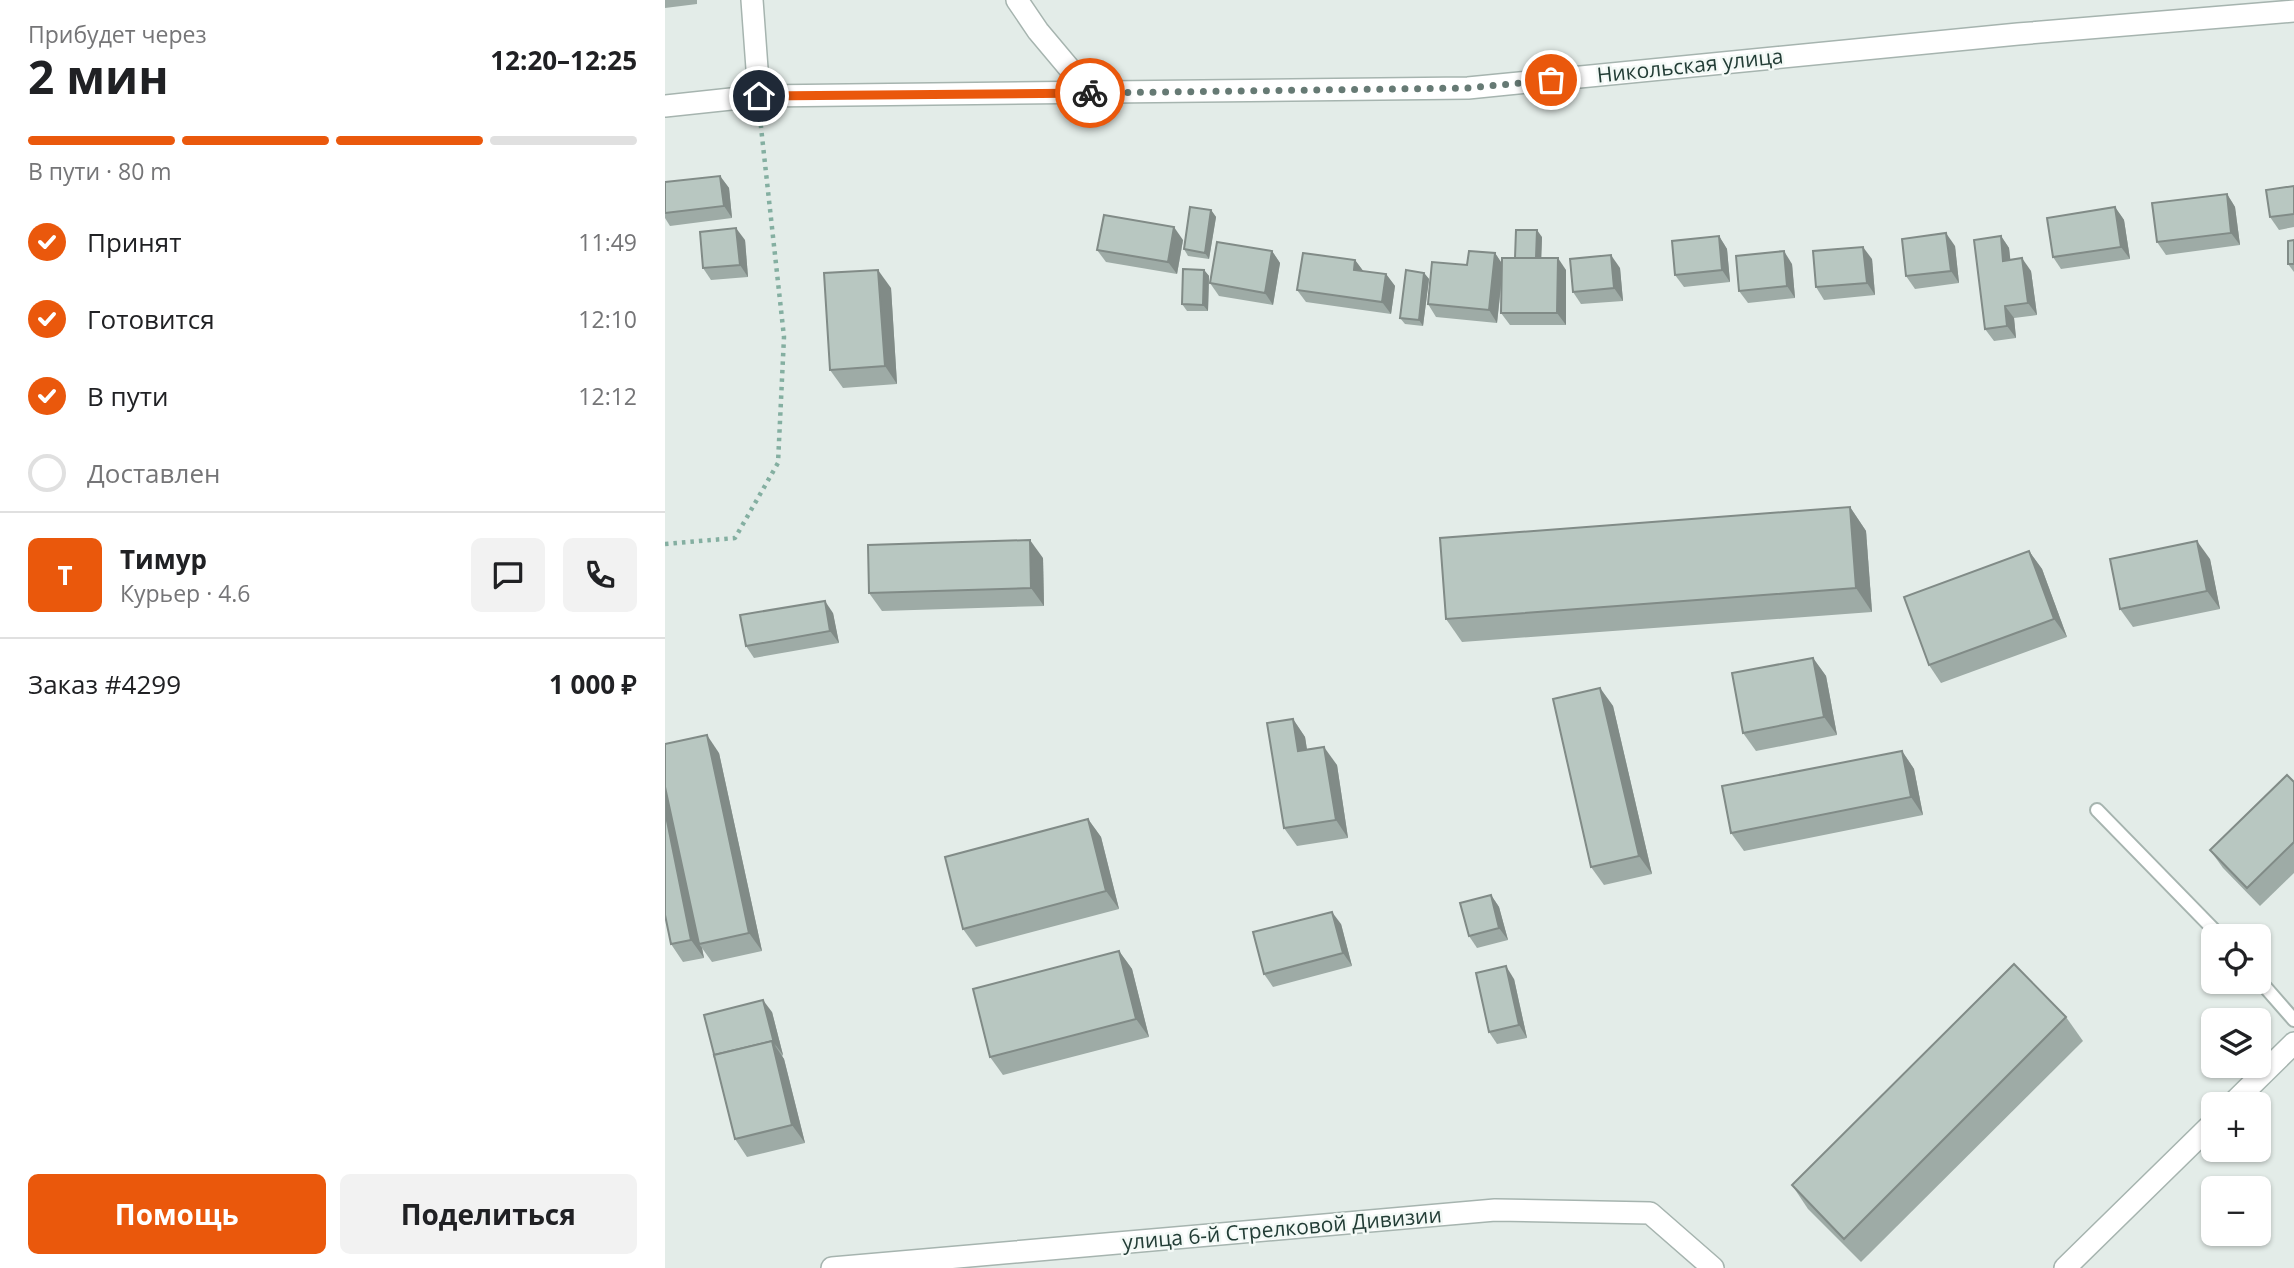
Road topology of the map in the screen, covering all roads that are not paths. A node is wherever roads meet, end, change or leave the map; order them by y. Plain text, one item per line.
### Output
1 (752, 0) edge
2 (1017, 0) edge
3 (2294, 11) edge
4 (1090, 93) junction
5 (759, 96) junction
6 (665, 107) edge
7 (2097, 810) dead end
8 (2208, 924) edge
9 (2271, 994) edge
10 (2294, 1020) edge
11 (2294, 1043) edge
12 (2244, 1092) edge
13 (2201, 1135) edge
14 (832, 1268) edge
15 (1713, 1268) edge
16 (2065, 1268) edge

1 - 5 street
2 - 4 street
3 - 4 street, Никольская улица
4 - 5 street, Никольская улица
5 - 6 street, Никольская улица
7 - 8 lane
9 - 10 lane
11 - 12 street
13 - 16 street
14 - 15 street, улица 6-й Стрелковой Дивизии

